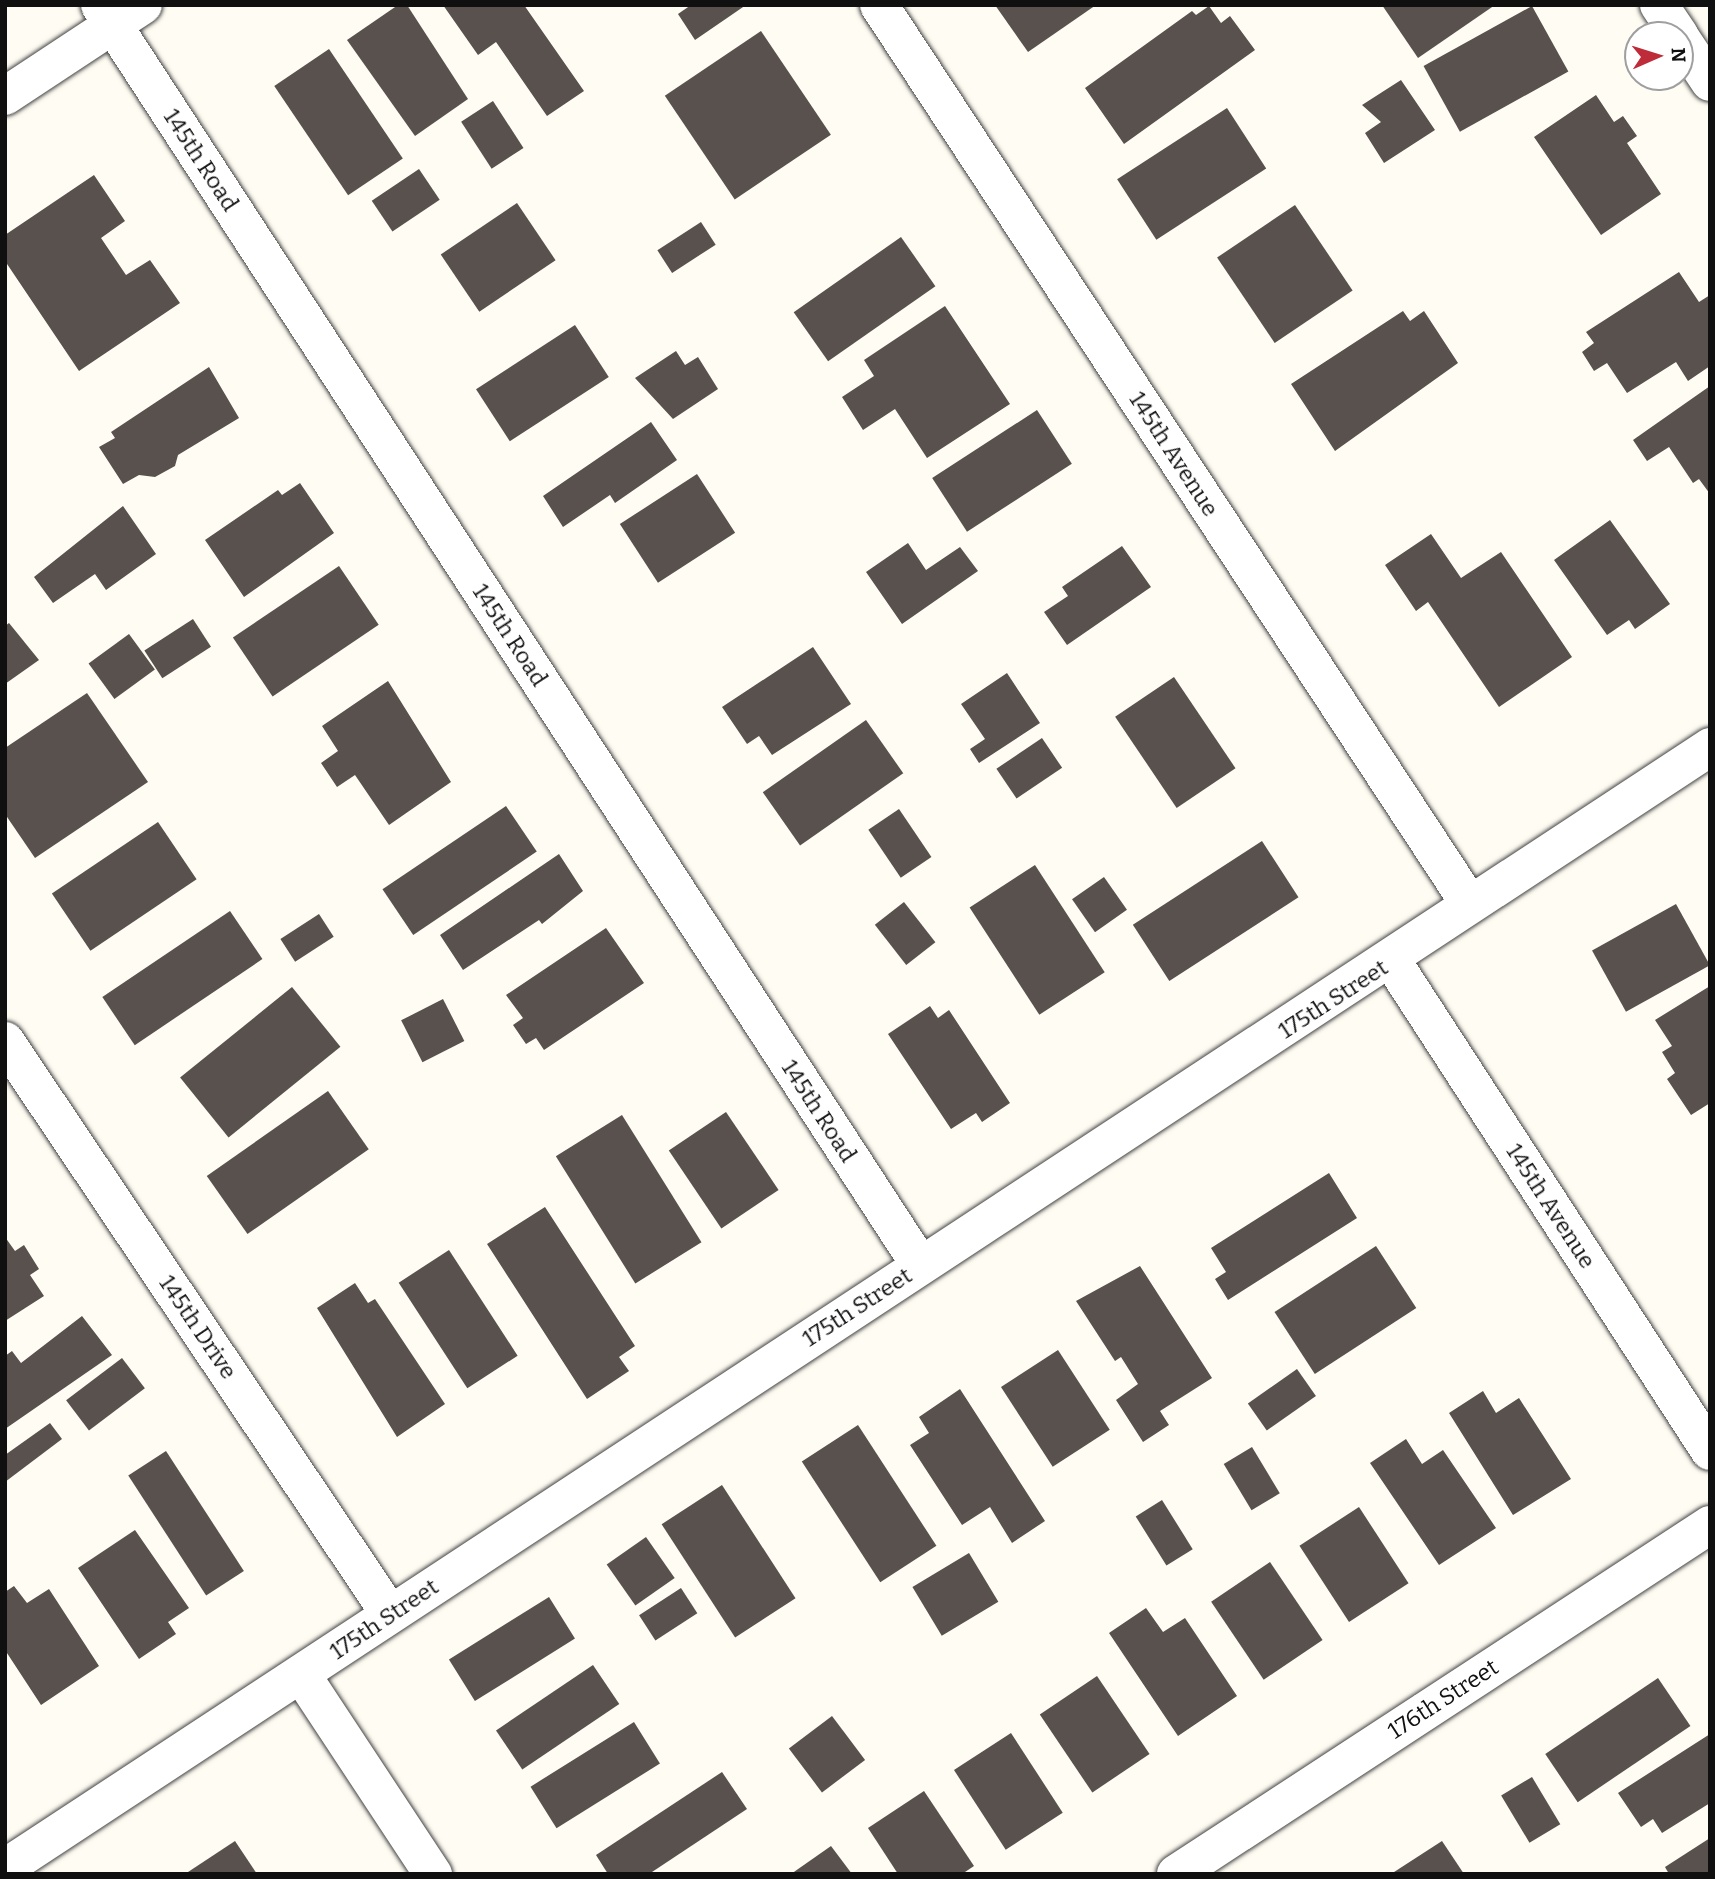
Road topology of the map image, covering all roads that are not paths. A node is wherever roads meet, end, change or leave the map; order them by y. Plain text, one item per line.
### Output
1 (879, 5) edge
2 (1659, 5) edge
3 (119, 12) edge
4 (1669, 21) edge
5 (1694, 58) edge
6 (1710, 82) edge
7 (5, 96) edge
8 (1710, 747) edge
9 (1469, 903) junction
10 (1392, 961) junction
11 (5, 1041) edge
12 (920, 1265) junction
13 (1710, 1451) edge
14 (1710, 1525) edge
15 (390, 1614) junction
16 (301, 1674) junction
17 (5, 1868) edge
18 (433, 1874) edge
19 (1175, 1874) edge

1 - 9 street, 145th Avenue
2 - 4 street
3 - 7 street
3 - 12 street, 145th Road
5 - 6 street
8 - 9 street, 175th Street
9 - 10 street, 175th Street
10 - 12 street, 175th Street
10 - 13 street, 145th Avenue
11 - 15 street, 145th Drive
12 - 15 street, 175th Street
14 - 19 street, 176th Street
15 - 16 street, 175th Street
16 - 17 street, 175th Street
16 - 18 street

